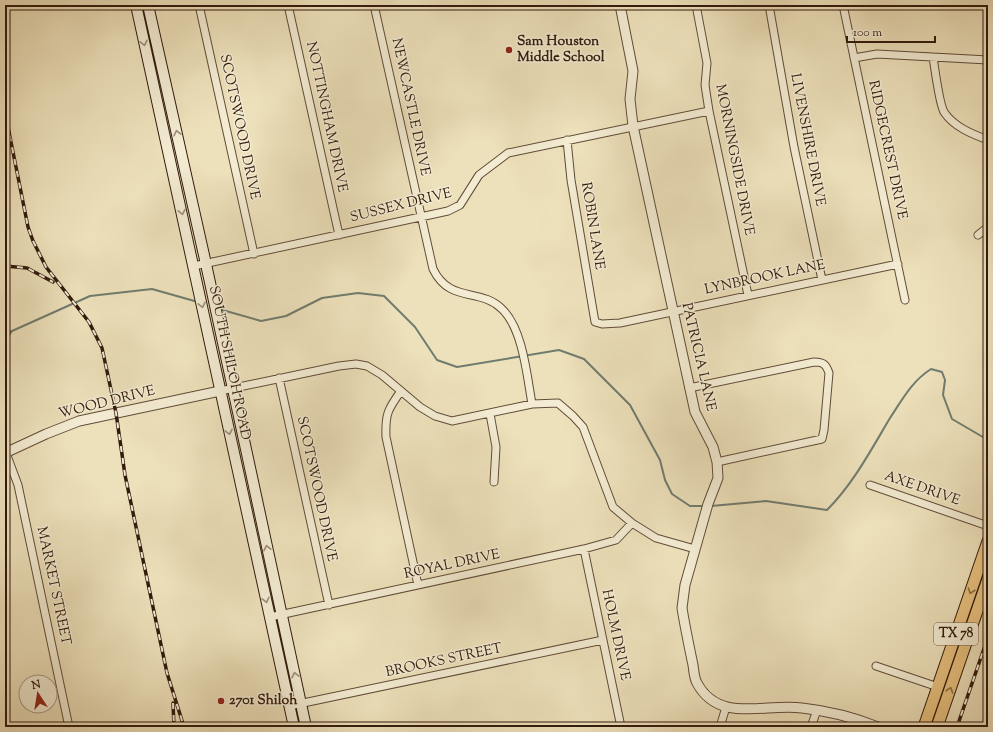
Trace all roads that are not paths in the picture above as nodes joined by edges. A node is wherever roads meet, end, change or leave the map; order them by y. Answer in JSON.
{"nodes":[{"id":1,"x":136,"y":5,"type":"edge"},
{"id":2,"x":148,"y":5,"type":"edge"},
{"id":3,"x":199,"y":5,"type":"edge"},
{"id":4,"x":288,"y":5,"type":"edge"},
{"id":5,"x":374,"y":5,"type":"edge"},
{"id":6,"x":620,"y":5,"type":"edge"},
{"id":7,"x":696,"y":5,"type":"edge"},
{"id":8,"x":769,"y":5,"type":"edge"},
{"id":9,"x":843,"y":5,"type":"edge"},
{"id":10,"x":933,"y":57,"type":"junction"},
{"id":11,"x":854,"y":58,"type":"junction"},
{"id":12,"x":988,"y":60,"type":"edge"},
{"id":13,"x":709,"y":111,"type":"junction"},
{"id":14,"x":633,"y":126,"type":"junction"},
{"id":15,"x":567,"y":140,"type":"junction"},
{"id":16,"x":988,"y":140,"type":"edge"},
{"id":17,"x":420,"y":217,"type":"junction"},
{"id":18,"x":988,"y":227,"type":"edge"},
{"id":19,"x":339,"y":235,"type":"junction"},
{"id":20,"x":978,"y":235,"type":"dead end"},
{"id":21,"x":254,"y":254,"type":"junction"},
{"id":22,"x":206,"y":264,"type":"junction"},
{"id":23,"x":898,"y":264,"type":"junction"},
{"id":24,"x":194,"y":266,"type":"junction"},
{"id":25,"x":822,"y":280,"type":"junction"},
{"id":26,"x":748,"y":295,"type":"junction"},
{"id":27,"x":906,"y":300,"type":"dead end"},
{"id":28,"x":673,"y":311,"type":"junction"},
{"id":29,"x":593,"y":317,"type":"joint"},
{"id":30,"x":279,"y":378,"type":"junction"},
{"id":31,"x":233,"y":388,"type":"junction"},
{"id":32,"x":689,"y":388,"type":"junction"},
{"id":33,"x":220,"y":391,"type":"junction"},
{"id":34,"x":401,"y":391,"type":"junction"},
{"id":35,"x":532,"y":404,"type":"junction"},
{"id":36,"x":490,"y":414,"type":"junction"},
{"id":37,"x":5,"y":453,"type":"edge"},
{"id":38,"x":717,"y":462,"type":"junction"},
{"id":39,"x":494,"y":482,"type":"dead end"},
{"id":40,"x":870,"y":485,"type":"dead end"},
{"id":41,"x":632,"y":523,"type":"junction"},
{"id":42,"x":988,"y":526,"type":"edge"},
{"id":43,"x":988,"y":542,"type":"edge"},
{"id":44,"x":584,"y":549,"type":"junction"},
{"id":45,"x":696,"y":549,"type":"junction"},
{"id":46,"x":988,"y":580,"type":"edge"},
{"id":47,"x":418,"y":585,"type":"junction"},
{"id":48,"x":329,"y":605,"type":"junction"},
{"id":49,"x":282,"y":614,"type":"junction"},
{"id":50,"x":270,"y":617,"type":"junction"},
{"id":51,"x":603,"y":640,"type":"junction"},
{"id":52,"x":876,"y":666,"type":"dead end"},
{"id":53,"x":938,"y":687,"type":"junction"},
{"id":54,"x":301,"y":703,"type":"junction"},
{"id":55,"x":289,"y":706,"type":"junction"},
{"id":56,"x":726,"y":707,"type":"junction"},
{"id":57,"x":817,"y":710,"type":"junction"},
{"id":58,"x":69,"y":727,"type":"edge"},
{"id":59,"x":294,"y":727,"type":"edge"},
{"id":60,"x":306,"y":727,"type":"edge"},
{"id":61,"x":620,"y":727,"type":"edge"},
{"id":62,"x":720,"y":727,"type":"edge"},
{"id":63,"x":811,"y":727,"type":"edge"},
{"id":64,"x":878,"y":727,"type":"edge"},
{"id":65,"x":924,"y":727,"type":"edge"},
{"id":66,"x":937,"y":727,"type":"edge"}],
"edges":[{"from":1,"to":24,"type":"main road","name":"SOUTH SHILOH ROAD","one_way":true},
{"from":22,"to":2,"type":"main road","name":"SOUTH SHILOH ROAD","one_way":true},
{"from":3,"to":21,"type":"street","name":"SCOTSWOOD DRIVE"},
{"from":4,"to":19,"type":"street","name":"NOTTINGHAM DRIVE"},
{"from":5,"to":17,"type":"street","name":"NEWCASTLE DRIVE"},
{"from":6,"to":14,"type":"street","name":"PATRICIA LANE"},
{"from":7,"to":13,"type":"street","name":"MORNINGSIDE DRIVE"},
{"from":8,"to":25,"type":"street","name":"LIVENSHIRE DRIVE"},
{"from":9,"to":11,"type":"street","name":"RIDGECREST DRIVE"},
{"from":10,"to":11,"type":"street"},
{"from":10,"to":12,"type":"street"},
{"from":10,"to":16,"type":"street"},
{"from":11,"to":23,"type":"street","name":"RIDGECREST DRIVE"},
{"from":13,"to":14,"type":"street","name":"SUSSEX DRIVE"},
{"from":13,"to":26,"type":"street","name":"MORNINGSIDE DRIVE"},
{"from":14,"to":15,"type":"street","name":"SUSSEX DRIVE"},
{"from":14,"to":28,"type":"street","name":"PATRICIA LANE"},
{"from":15,"to":17,"type":"street","name":"SUSSEX DRIVE"},
{"from":15,"to":29,"type":"street","name":"ROBIN LANE"},
{"from":17,"to":19,"type":"street","name":"SUSSEX DRIVE"},
{"from":17,"to":35,"type":"street","name":"NEWCASTLE DRIVE"},
{"from":18,"to":20,"type":"street"},
{"from":19,"to":21,"type":"street","name":"SUSSEX DRIVE"},
{"from":21,"to":22,"type":"street","name":"SUSSEX DRIVE"},
{"from":22,"to":24,"type":"street","name":"SUSSEX DRIVE"},
{"from":22,"to":31,"type":"main road","name":"SOUTH SHILOH ROAD"},
{"from":23,"to":25,"type":"street","name":"LYNBROOK LANE"},
{"from":23,"to":27,"type":"street","name":"RIDGECREST DRIVE"},
{"from":24,"to":33,"type":"main road","name":"SOUTH SHILOH ROAD","one_way":true},
{"from":25,"to":26,"type":"street","name":"LYNBROOK LANE"},
{"from":26,"to":28,"type":"street","name":"LYNBROOK LANE"},
{"from":28,"to":29,"type":"street","name":"LYNBROOK LANE"},
{"from":28,"to":32,"type":"street","name":"PATRICIA LANE"},
{"from":30,"to":31,"type":"street"},
{"from":30,"to":34,"type":"street"},
{"from":30,"to":48,"type":"street","name":"SCOTSWOOD DRIVE"},
{"from":31,"to":33,"type":"street"},
{"from":49,"to":31,"type":"main road","name":"SOUTH SHILOH ROAD","one_way":true},
{"from":32,"to":38,"type":"street","name":"PATRICIA LANE"},
{"from":32,"to":38,"type":"street"},
{"from":33,"to":37,"type":"street","name":"WOOD DRIVE"},
{"from":33,"to":50,"type":"main road","name":"SOUTH SHILOH ROAD","one_way":true},
{"from":34,"to":36,"type":"street"},
{"from":34,"to":47,"type":"street"},
{"from":35,"to":36,"type":"street"},
{"from":35,"to":41,"type":"street"},
{"from":36,"to":39,"type":"street"},
{"from":37,"to":58,"type":"street","name":"MARKET STREET"},
{"from":38,"to":45,"type":"street","name":"PATRICIA LANE"},
{"from":40,"to":42,"type":"street","name":"AXE DRIVE"},
{"from":41,"to":44,"type":"street","name":"ROYAL DRIVE"},
{"from":41,"to":45,"type":"street"},
{"from":43,"to":53,"type":"main road","number":"TX 78","one_way":true},
{"from":44,"to":47,"type":"street","name":"ROYAL DRIVE"},
{"from":44,"to":51,"type":"street","name":"HOLM DRIVE"},
{"from":45,"to":56,"type":"street","name":"PATRICIA LANE"},
{"from":66,"to":46,"type":"main road","number":"TX 78","one_way":true},
{"from":47,"to":48,"type":"street","name":"ROYAL DRIVE"},
{"from":48,"to":49,"type":"street","name":"ROYAL DRIVE"},
{"from":49,"to":50,"type":"street","name":"ROYAL DRIVE"},
{"from":54,"to":49,"type":"main road","name":"SOUTH SHILOH ROAD","one_way":true},
{"from":50,"to":55,"type":"main road","name":"SOUTH SHILOH ROAD"},
{"from":51,"to":54,"type":"street","name":"BROOKS STREET"},
{"from":51,"to":61,"type":"street","name":"HOLM DRIVE"},
{"from":52,"to":53,"type":"street"},
{"from":53,"to":65,"type":"main road","number":"TX 78"},
{"from":54,"to":55,"type":"street","name":"BROOKS STREET"},
{"from":54,"to":60,"type":"main road","name":"SOUTH SHILOH ROAD"},
{"from":55,"to":59,"type":"main road","name":"SOUTH SHILOH ROAD"},
{"from":56,"to":57,"type":"street","name":"PATRICIA LANE"},
{"from":56,"to":62,"type":"street"},
{"from":57,"to":63,"type":"street"},
{"from":57,"to":64,"type":"street","name":"PATRICIA LANE"}]}
